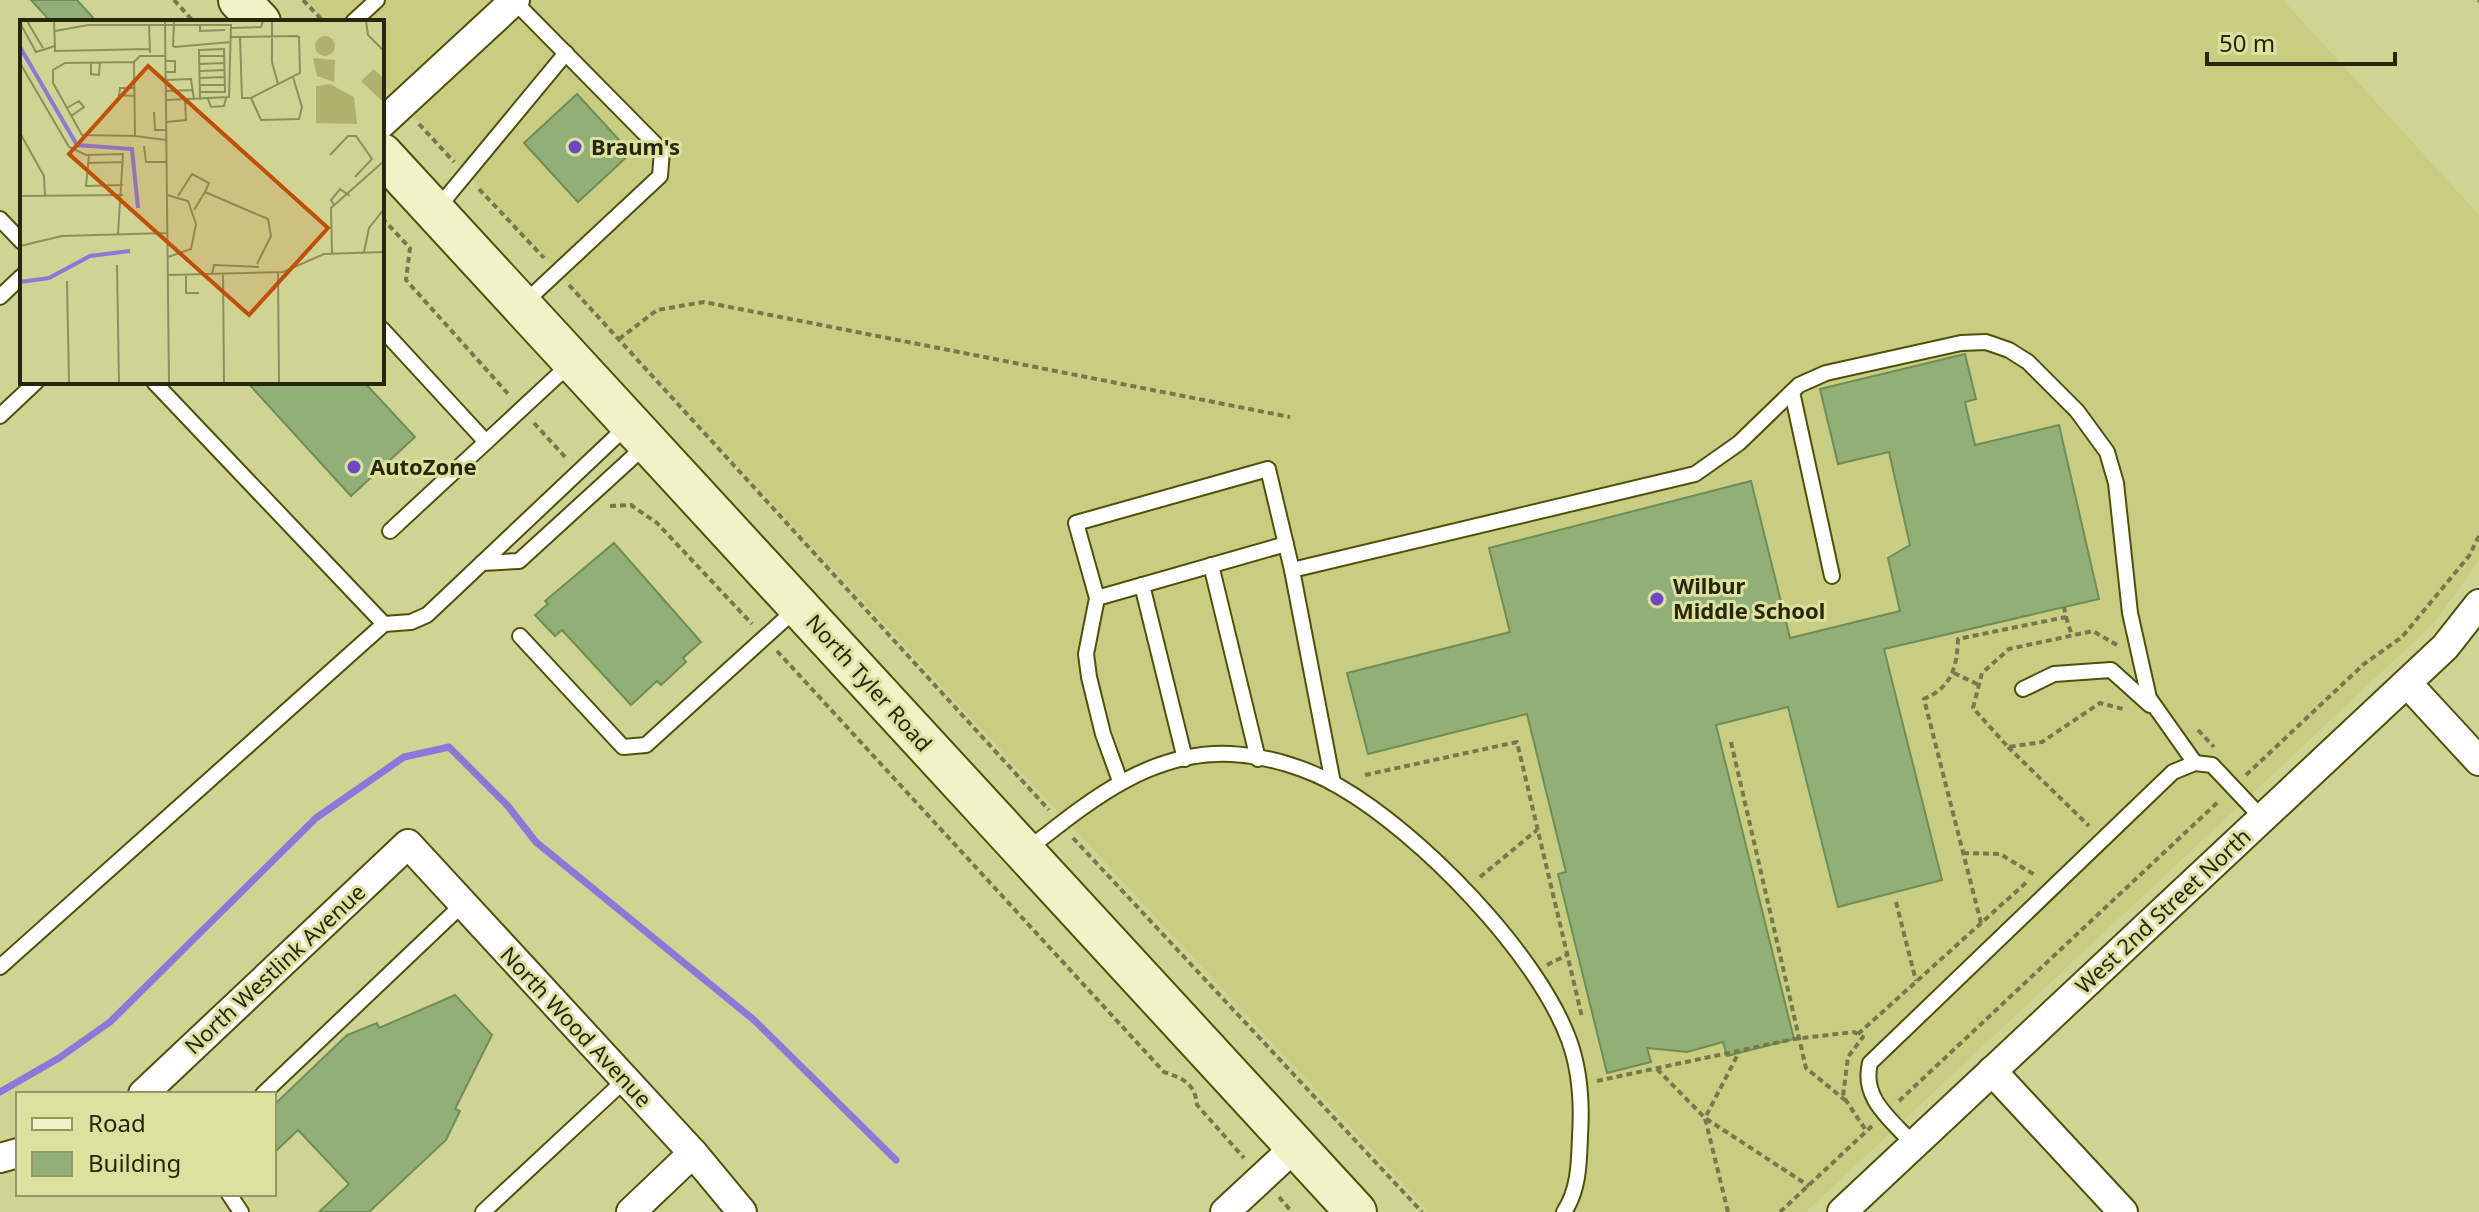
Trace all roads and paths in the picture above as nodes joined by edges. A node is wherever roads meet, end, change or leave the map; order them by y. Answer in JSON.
{"nodes":[{"id":1,"x":174,"y":0,"type":"edge"},
{"id":2,"x":239,"y":0,"type":"edge"},
{"id":3,"x":303,"y":0,"type":"edge"},
{"id":4,"x":377,"y":0,"type":"edge"},
{"id":5,"x":514,"y":0,"type":"edge"},
{"id":6,"x":192,"y":20,"type":"edge"},
{"id":7,"x":258,"y":20,"type":"edge"},
{"id":8,"x":322,"y":20,"type":"edge"},
{"id":9,"x":355,"y":20,"type":"edge"},
{"id":10,"x":566,"y":53,"type":"junction"},
{"id":11,"x":392,"y":114,"type":"edge"},
{"id":12,"x":384,"y":156,"type":"edge"},
{"id":13,"x":465,"y":174,"type":"junction"},
{"id":14,"x":435,"y":211,"type":"junction"},
{"id":15,"x":0,"y":219,"type":"edge"},
{"id":16,"x":384,"y":220,"type":"edge"},
{"id":17,"x":20,"y":240,"type":"edge"},
{"id":18,"x":557,"y":272,"type":"junction"},
{"id":19,"x":20,"y":278,"type":"edge"},
{"id":20,"x":0,"y":297,"type":"edge"},
{"id":21,"x":522,"y":305,"type":"junction"},
{"id":22,"x":384,"y":331,"type":"edge"},
{"id":23,"x":619,"y":339,"type":"junction"},
{"id":24,"x":574,"y":361,"type":"junction"},
{"id":25,"x":34,"y":384,"type":"edge"},
{"id":26,"x":156,"y":384,"type":"edge"},
{"id":27,"x":1792,"y":392,"type":"junction"},
{"id":28,"x":522,"y":409,"type":"junction"},
{"id":29,"x":0,"y":416,"type":"edge"},
{"id":30,"x":1290,"y":417,"type":"dead end"},
{"id":31,"x":640,"y":432,"type":"junction"},
{"id":32,"x":486,"y":442,"type":"junction"},
{"id":33,"x":578,"y":471,"type":"junction"},
{"id":34,"x":596,"y":491,"type":"junction"},
{"id":35,"x":390,"y":531,"type":"dead end"},
{"id":36,"x":2479,"y":536,"type":"edge"},
{"id":37,"x":1286,"y":544,"type":"junction"},
{"id":38,"x":482,"y":563,"type":"junction"},
{"id":39,"x":1211,"y":565,"type":"junction"},
{"id":40,"x":1292,"y":570,"type":"junction"},
{"id":41,"x":1832,"y":576,"type":"dead end"},
{"id":42,"x":1142,"y":585,"type":"junction"},
{"id":43,"x":1097,"y":598,"type":"junction"},
{"id":44,"x":2479,"y":604,"type":"edge"},
{"id":45,"x":799,"y":606,"type":"junction"},
{"id":46,"x":2064,"y":607,"type":"dead end"},
{"id":47,"x":2066,"y":617,"type":"junction"},
{"id":48,"x":384,"y":624,"type":"junction"},
{"id":49,"x":520,"y":636,"type":"dead end"},
{"id":50,"x":2072,"y":636,"type":"junction"},
{"id":51,"x":765,"y":638,"type":"junction"},
{"id":52,"x":2141,"y":669,"type":"junction"},
{"id":53,"x":1954,"y":673,"type":"junction"},
{"id":54,"x":2407,"y":683,"type":"junction"},
{"id":55,"x":1979,"y":685,"type":"junction"},
{"id":56,"x":2023,"y":689,"type":"dead end"},
{"id":57,"x":2156,"y":710,"type":"junction"},
{"id":58,"x":2135,"y":715,"type":"dead end"},
{"id":59,"x":2192,"y":724,"type":"dead end"},
{"id":60,"x":1731,"y":742,"type":"dead end"},
{"id":61,"x":2008,"y":747,"type":"junction"},
{"id":62,"x":1185,"y":759,"type":"junction"},
{"id":63,"x":1258,"y":759,"type":"junction"},
{"id":64,"x":2479,"y":761,"type":"edge"},
{"id":65,"x":2195,"y":763,"type":"junction"},
{"id":66,"x":1365,"y":775,"type":"dead end"},
{"id":67,"x":1120,"y":781,"type":"junction"},
{"id":68,"x":2239,"y":782,"type":"junction"},
{"id":69,"x":1333,"y":783,"type":"junction"},
{"id":70,"x":2099,"y":816,"type":"dead end"},
{"id":71,"x":2262,"y":818,"type":"junction"},
{"id":72,"x":1061,"y":824,"type":"junction"},
{"id":73,"x":2089,"y":826,"type":"junction"},
{"id":74,"x":1537,"y":830,"type":"junction"},
{"id":75,"x":2078,"y":836,"type":"dead end"},
{"id":76,"x":408,"y":844,"type":"joint"},
{"id":77,"x":1025,"y":852,"type":"junction"},
{"id":78,"x":1963,"y":853,"type":"junction"},
{"id":79,"x":2045,"y":865,"type":"dead end"},
{"id":80,"x":2035,"y":875,"type":"junction"},
{"id":81,"x":1479,"y":879,"type":"dead end"},
{"id":82,"x":1896,"y":902,"type":"dead end"},
{"id":83,"x":463,"y":904,"type":"junction"},
{"id":84,"x":1981,"y":923,"type":"junction"},
{"id":85,"x":1567,"y":955,"type":"junction"},
{"id":86,"x":0,"y":967,"type":"edge"},
{"id":87,"x":1541,"y":968,"type":"dead end"},
{"id":88,"x":1917,"y":982,"type":"junction"},
{"id":89,"x":1584,"y":1026,"type":"dead end"},
{"id":90,"x":1858,"y":1034,"type":"junction"},
{"id":91,"x":1799,"y":1039,"type":"junction"},
{"id":92,"x":1738,"y":1054,"type":"junction"},
{"id":93,"x":1594,"y":1068,"type":"dead end"},
{"id":94,"x":1657,"y":1069,"type":"junction"},
{"id":95,"x":1992,"y":1071,"type":"junction"},
{"id":96,"x":625,"y":1080,"type":"junction"},
{"id":97,"x":153,"y":1090,"type":"edge"},
{"id":98,"x":265,"y":1092,"type":"edge"},
{"id":99,"x":1845,"y":1100,"type":"junction"},
{"id":100,"x":1886,"y":1114,"type":"junction"},
{"id":101,"x":1705,"y":1118,"type":"junction"},
{"id":102,"x":1867,"y":1132,"type":"junction"},
{"id":103,"x":1914,"y":1145,"type":"junction"},
{"id":104,"x":1295,"y":1147,"type":"junction"},
{"id":105,"x":693,"y":1153,"type":"junction"},
{"id":106,"x":1262,"y":1178,"type":"junction"},
{"id":107,"x":1809,"y":1186,"type":"junction"},
{"id":108,"x":483,"y":1212,"type":"edge"},
{"id":109,"x":631,"y":1212,"type":"edge"},
{"id":110,"x":742,"y":1212,"type":"edge"},
{"id":111,"x":1225,"y":1212,"type":"edge"},
{"id":112,"x":1292,"y":1212,"type":"edge"},
{"id":113,"x":1356,"y":1212,"type":"edge"},
{"id":114,"x":1422,"y":1212,"type":"edge"},
{"id":115,"x":1564,"y":1212,"type":"edge"},
{"id":116,"x":1728,"y":1212,"type":"edge"},
{"id":117,"x":1780,"y":1212,"type":"edge"},
{"id":118,"x":1842,"y":1212,"type":"edge"},
{"id":119,"x":2123,"y":1212,"type":"edge"}],
"edges":[{"from":1,"to":6,"type":"path"},
{"from":2,"to":7,"type":"main road"},
{"from":3,"to":8,"type":"path"},
{"from":4,"to":9,"type":"lane"},
{"from":5,"to":10,"type":"lane"},
{"from":5,"to":11,"type":"street"},
{"from":10,"to":13,"type":"lane"},
{"from":10,"to":18,"type":"lane"},
{"from":11,"to":13,"type":"path"},
{"from":12,"to":14,"type":"main road","name":"North Tyler Road"},
{"from":13,"to":14,"type":"lane"},
{"from":13,"to":18,"type":"path"},
{"from":14,"to":21,"type":"main road","name":"North Tyler Road"},
{"from":15,"to":17,"type":"lane"},
{"from":16,"to":28,"type":"path"},
{"from":18,"to":21,"type":"lane"},
{"from":18,"to":23,"type":"path"},
{"from":19,"to":20,"type":"lane"},
{"from":21,"to":24,"type":"main road","name":"North Tyler Road"},
{"from":22,"to":32,"type":"lane"},
{"from":23,"to":30,"type":"path"},
{"from":23,"to":72,"type":"path"},
{"from":24,"to":28,"type":"lane"},
{"from":24,"to":31,"type":"main road","name":"North Tyler Road"},
{"from":25,"to":29,"type":"lane"},
{"from":26,"to":48,"type":"lane"},
{"from":27,"to":40,"type":"lane"},
{"from":27,"to":41,"type":"lane"},
{"from":27,"to":52,"type":"lane"},
{"from":28,"to":32,"type":"lane"},
{"from":28,"to":33,"type":"path"},
{"from":31,"to":33,"type":"lane"},
{"from":31,"to":34,"type":"lane"},
{"from":31,"to":45,"type":"main road","name":"North Tyler Road"},
{"from":32,"to":35,"type":"lane"},
{"from":33,"to":38,"type":"lane"},
{"from":34,"to":38,"type":"lane"},
{"from":34,"to":51,"type":"path"},
{"from":36,"to":68,"type":"path"},
{"from":37,"to":39,"type":"lane"},
{"from":37,"to":40,"type":"lane"},
{"from":37,"to":43,"type":"lane"},
{"from":38,"to":48,"type":"lane"},
{"from":39,"to":42,"type":"lane"},
{"from":39,"to":63,"type":"lane"},
{"from":40,"to":69,"type":"lane"},
{"from":42,"to":43,"type":"lane"},
{"from":42,"to":62,"type":"lane"},
{"from":43,"to":67,"type":"lane"},
{"from":44,"to":54,"type":"street","name":"West 2nd Street North"},
{"from":45,"to":51,"type":"lane"},
{"from":45,"to":77,"type":"main road","name":"North Tyler Road"},
{"from":46,"to":47,"type":"path"},
{"from":47,"to":50,"type":"path"},
{"from":47,"to":53,"type":"path"},
{"from":48,"to":86,"type":"lane"},
{"from":49,"to":51,"type":"lane"},
{"from":50,"to":52,"type":"path"},
{"from":50,"to":55,"type":"path"},
{"from":51,"to":106,"type":"path"},
{"from":52,"to":57,"type":"lane"},
{"from":53,"to":55,"type":"path"},
{"from":53,"to":78,"type":"path"},
{"from":54,"to":64,"type":"street"},
{"from":54,"to":71,"type":"street","name":"West 2nd Street North"},
{"from":55,"to":61,"type":"path"},
{"from":56,"to":57,"type":"lane"},
{"from":57,"to":65,"type":"lane"},
{"from":58,"to":61,"type":"path"},
{"from":59,"to":68,"type":"path"},
{"from":60,"to":91,"type":"path"},
{"from":61,"to":73,"type":"path"},
{"from":62,"to":63,"type":"lane"},
{"from":62,"to":67,"type":"lane"},
{"from":63,"to":69,"type":"lane"},
{"from":65,"to":68,"type":"lane"},
{"from":65,"to":100,"type":"lane"},
{"from":66,"to":74,"type":"path"},
{"from":67,"to":72,"type":"lane"},
{"from":68,"to":71,"type":"lane"},
{"from":68,"to":100,"type":"path"},
{"from":69,"to":115,"type":"lane"},
{"from":70,"to":73,"type":"path"},
{"from":71,"to":95,"type":"street","name":"West 2nd Street North"},
{"from":72,"to":77,"type":"lane"},
{"from":72,"to":114,"type":"path"},
{"from":73,"to":75,"type":"path"},
{"from":74,"to":81,"type":"path"},
{"from":74,"to":85,"type":"path"},
{"from":76,"to":83,"type":"street","name":"North Wood Avenue"},
{"from":76,"to":97,"type":"street","name":"North Westlink Avenue"},
{"from":77,"to":104,"type":"main road","name":"North Tyler Road"},
{"from":78,"to":80,"type":"path"},
{"from":78,"to":84,"type":"path"},
{"from":79,"to":80,"type":"path"},
{"from":80,"to":84,"type":"path"},
{"from":82,"to":88,"type":"path"},
{"from":83,"to":96,"type":"street","name":"North Wood Avenue"},
{"from":83,"to":98,"type":"lane"},
{"from":84,"to":88,"type":"path"},
{"from":85,"to":87,"type":"path"},
{"from":85,"to":89,"type":"path"},
{"from":88,"to":90,"type":"path"},
{"from":90,"to":91,"type":"path"},
{"from":90,"to":99,"type":"path"},
{"from":91,"to":92,"type":"path"},
{"from":91,"to":99,"type":"path"},
{"from":92,"to":94,"type":"path"},
{"from":92,"to":101,"type":"path"},
{"from":93,"to":94,"type":"path"},
{"from":94,"to":101,"type":"path"},
{"from":95,"to":103,"type":"street","name":"West 2nd Street North"},
{"from":95,"to":119,"type":"street"},
{"from":96,"to":105,"type":"street","name":"North Wood Avenue"},
{"from":96,"to":108,"type":"lane"},
{"from":99,"to":102,"type":"path"},
{"from":100,"to":102,"type":"path"},
{"from":100,"to":103,"type":"lane"},
{"from":101,"to":107,"type":"path"},
{"from":101,"to":116,"type":"path"},
{"from":102,"to":107,"type":"path"},
{"from":103,"to":118,"type":"street","name":"West 2nd Street North"},
{"from":104,"to":106,"type":"street"},
{"from":104,"to":113,"type":"main road","name":"North Tyler Road"},
{"from":105,"to":109,"type":"street"},
{"from":105,"to":110,"type":"street","name":"North Wood Avenue"},
{"from":106,"to":111,"type":"street"},
{"from":106,"to":112,"type":"path"},
{"from":107,"to":117,"type":"path"}]}
